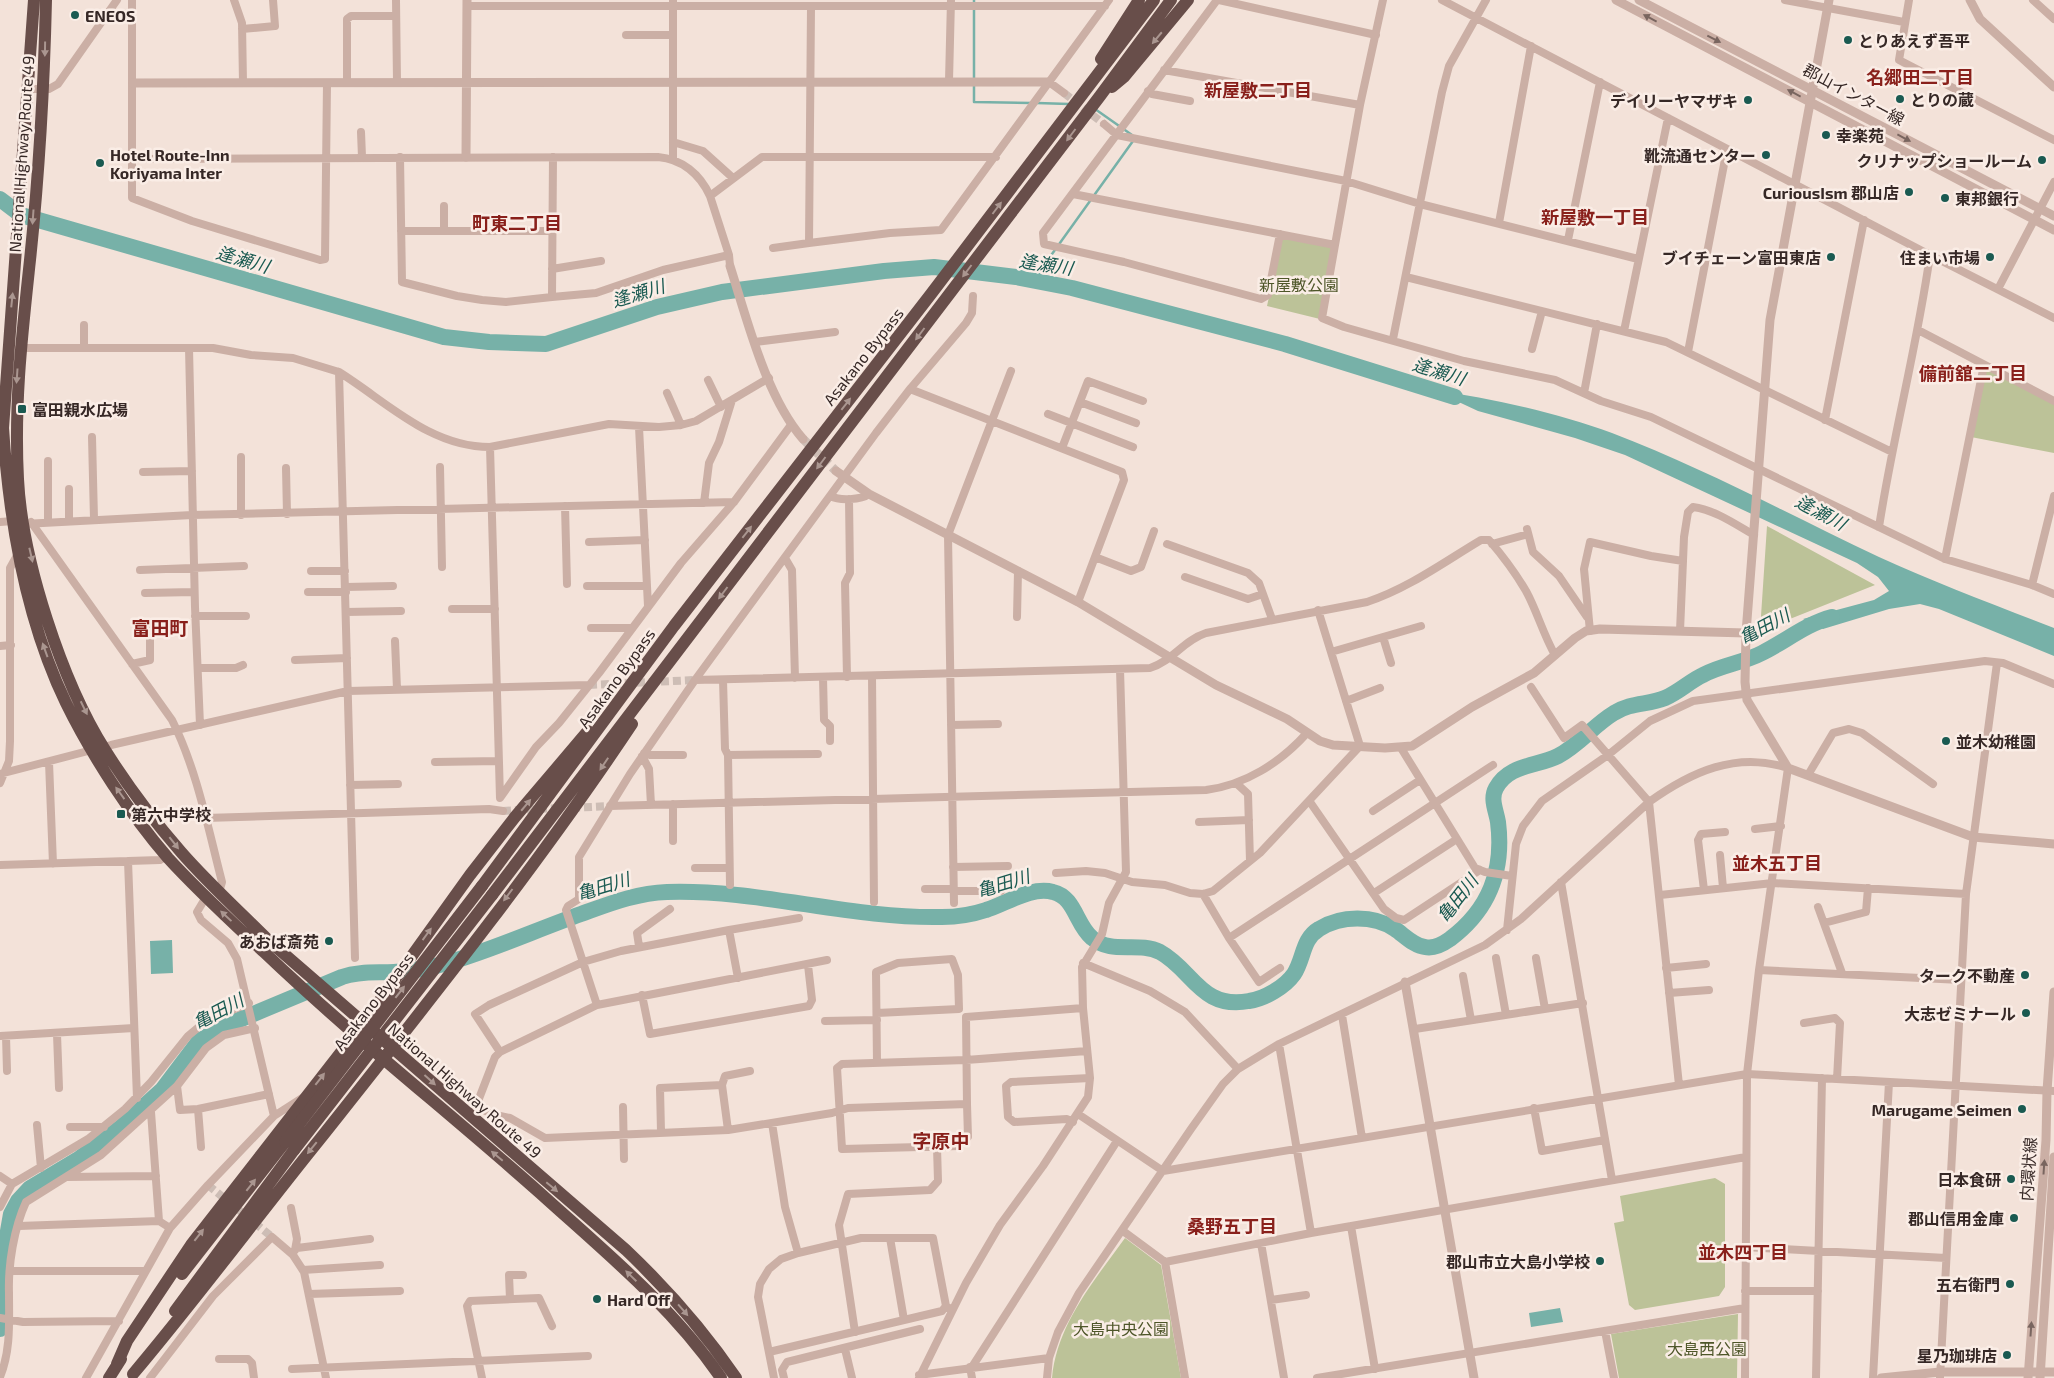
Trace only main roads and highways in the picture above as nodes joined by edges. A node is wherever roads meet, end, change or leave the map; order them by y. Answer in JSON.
{"nodes":[{"id":1,"x":34,"y":0,"type":"edge"},
{"id":2,"x":46,"y":0,"type":"edge"},
{"id":3,"x":1139,"y":0,"type":"edge"},
{"id":4,"x":1154,"y":0,"type":"edge"},
{"id":5,"x":1171,"y":0,"type":"edge"},
{"id":6,"x":1188,"y":0,"type":"edge"},
{"id":7,"x":1082,"y":96,"type":"junction"},
{"id":8,"x":1100,"y":96,"type":"junction"},
{"id":9,"x":5,"y":328,"type":"edge"},
{"id":10,"x":17,"y":522,"type":"edge"},
{"id":11,"x":674,"y":626,"type":"junction"},
{"id":12,"x":648,"y":693,"type":"junction"},
{"id":13,"x":97,"y":749,"type":"junction"},
{"id":14,"x":487,"y":891,"type":"junction"},
{"id":15,"x":363,"y":1024,"type":"junction"},
{"id":16,"x":354,"y":1034,"type":"junction"},
{"id":17,"x":394,"y":1047,"type":"junction"},
{"id":18,"x":384,"y":1059,"type":"junction"},
{"id":19,"x":290,"y":1146,"type":"junction"},
{"id":20,"x":117,"y":1364,"type":"junction"},
{"id":21,"x":131,"y":1376,"type":"edge"},
{"id":22,"x":109,"y":1378,"type":"edge"},
{"id":23,"x":721,"y":1378,"type":"edge"},
{"id":24,"x":736,"y":1378,"type":"edge"}],
"edges":[{"from":9,"to":1,"type":"highway","name":"National Highway Route 49","one_way":true},
{"from":2,"to":10,"type":"highway","name":"National Highway Route 49","one_way":true},
{"from":3,"to":7,"type":"highway"},
{"from":4,"to":7,"type":"highway","name":"Asakano Bypass"},
{"from":5,"to":8,"type":"highway","name":"Asakano Bypass"},
{"from":6,"to":8,"type":"highway","one_way":true},
{"from":11,"to":7,"type":"highway","name":"Asakano Bypass","one_way":true},
{"from":8,"to":12,"type":"highway","name":"Asakano Bypass","one_way":true},
{"from":9,"to":10,"type":"highway","name":"National Highway Route 49"},
{"from":10,"to":13,"type":"highway","name":"National Highway Route 49","one_way":true},
{"from":13,"to":10,"type":"highway","name":"National Highway Route 49","one_way":true},
{"from":11,"to":14,"type":"highway","name":"Asakano Bypass"},
{"from":15,"to":11,"type":"highway","one_way":true},
{"from":12,"to":14,"type":"highway","name":"Asakano Bypass"},
{"from":12,"to":17,"type":"highway","one_way":true},
{"from":13,"to":15,"type":"highway","name":"National Highway Route 49","one_way":true},
{"from":16,"to":13,"type":"highway","name":"National Highway Route 49","one_way":true},
{"from":14,"to":19,"type":"highway","name":"Asakano Bypass","bridge":true},
{"from":15,"to":16,"type":"highway"},
{"from":15,"to":17,"type":"highway","name":"National Highway Route 49"},
{"from":16,"to":18,"type":"highway","name":"National Highway Route 49"},
{"from":20,"to":16,"type":"highway","one_way":true},
{"from":17,"to":18,"type":"highway"},
{"from":17,"to":24,"type":"highway","name":"National Highway Route 49","one_way":true},
{"from":18,"to":21,"type":"highway","one_way":true},
{"from":23,"to":18,"type":"highway","name":"National Highway Route 49","one_way":true},
{"from":20,"to":19,"type":"highway","name":"Asakano Bypass","one_way":true},
{"from":19,"to":21,"type":"highway","name":"Asakano Bypass"},
{"from":20,"to":22,"type":"highway","name":"Asakano Bypass"}]}
